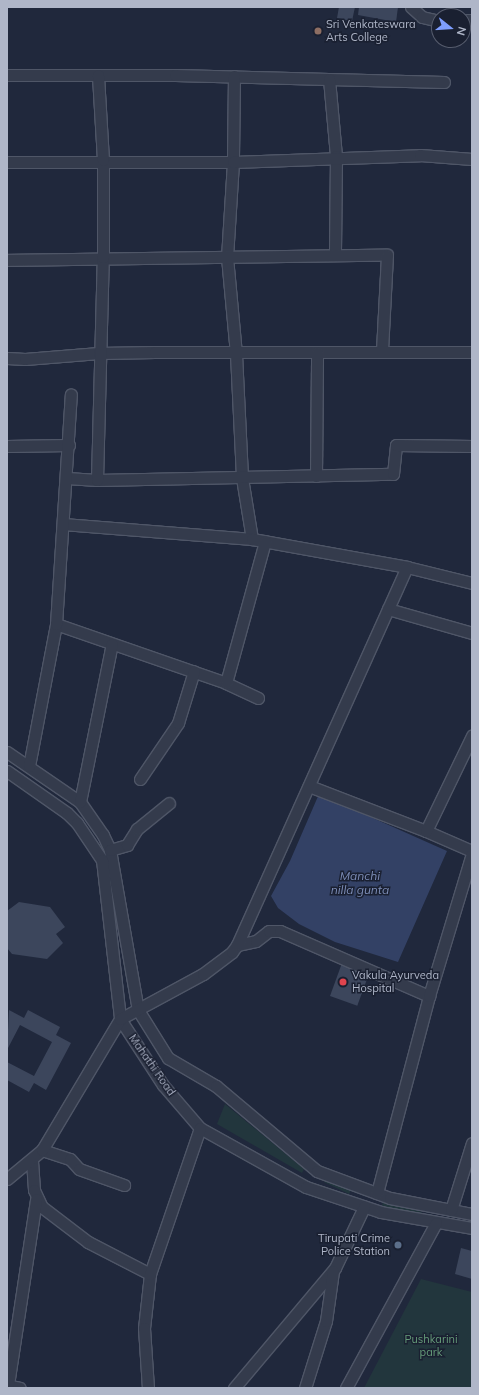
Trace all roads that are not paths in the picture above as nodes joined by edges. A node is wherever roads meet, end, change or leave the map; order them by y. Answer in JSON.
{"nodes":[{"id":1,"x":411,"y":7,"type":"edge"},
{"id":2,"x":431,"y":19,"type":"edge"},
{"id":3,"x":7,"y":75,"type":"edge"},
{"id":4,"x":98,"y":75,"type":"junction"},
{"id":5,"x":234,"y":76,"type":"junction"},
{"id":6,"x":329,"y":79,"type":"junction"},
{"id":7,"x":444,"y":82,"type":"dead end"},
{"id":8,"x":336,"y":156,"type":"junction"},
{"id":9,"x":472,"y":159,"type":"edge"},
{"id":10,"x":103,"y":160,"type":"junction"},
{"id":11,"x":7,"y":162,"type":"edge"},
{"id":12,"x":233,"y":162,"type":"junction"},
{"id":13,"x":335,"y":254,"type":"junction"},
{"id":14,"x":103,"y":257,"type":"junction"},
{"id":15,"x":227,"y":257,"type":"junction"},
{"id":16,"x":7,"y":260,"type":"edge"},
{"id":17,"x":382,"y":351,"type":"junction"},
{"id":18,"x":317,"y":352,"type":"junction"},
{"id":19,"x":472,"y":352,"type":"edge"},
{"id":20,"x":99,"y":353,"type":"junction"},
{"id":21,"x":236,"y":354,"type":"junction"},
{"id":22,"x":7,"y":358,"type":"edge"},
{"id":23,"x":71,"y":394,"type":"dead end"},
{"id":24,"x":68,"y":445,"type":"junction"},
{"id":25,"x":7,"y":446,"type":"edge"},
{"id":26,"x":472,"y":446,"type":"edge"},
{"id":27,"x":316,"y":476,"type":"junction"},
{"id":28,"x":67,"y":478,"type":"junction"},
{"id":29,"x":242,"y":478,"type":"junction"},
{"id":30,"x":97,"y":480,"type":"junction"},
{"id":31,"x":63,"y":524,"type":"junction"},
{"id":32,"x":252,"y":539,"type":"junction"},
{"id":33,"x":265,"y":541,"type":"junction"},
{"id":34,"x":407,"y":567,"type":"junction"},
{"id":35,"x":472,"y":583,"type":"edge"},
{"id":36,"x":388,"y":609,"type":"junction"},
{"id":37,"x":56,"y":624,"type":"junction"},
{"id":38,"x":472,"y":633,"type":"edge"},
{"id":39,"x":112,"y":644,"type":"junction"},
{"id":40,"x":194,"y":671,"type":"junction"},
{"id":41,"x":226,"y":683,"type":"junction"},
{"id":42,"x":258,"y":698,"type":"dead end"},
{"id":43,"x":472,"y":736,"type":"edge"},
{"id":44,"x":7,"y":752,"type":"edge"},
{"id":45,"x":29,"y":766,"type":"junction"},
{"id":46,"x":7,"y":771,"type":"edge"},
{"id":47,"x":140,"y":779,"type":"dead end"},
{"id":48,"x":309,"y":786,"type":"junction"},
{"id":49,"x":80,"y":802,"type":"junction"},
{"id":50,"x":170,"y":803,"type":"dead end"},
{"id":51,"x":426,"y":831,"type":"junction"},
{"id":52,"x":110,"y":850,"type":"junction"},
{"id":53,"x":471,"y":859,"type":"edge"},
{"id":54,"x":237,"y":945,"type":"junction"},
{"id":55,"x":429,"y":996,"type":"junction"},
{"id":56,"x":138,"y":1010,"type":"junction"},
{"id":57,"x":120,"y":1019,"type":"junction"},
{"id":58,"x":200,"y":1128,"type":"junction"},
{"id":59,"x":472,"y":1143,"type":"edge"},
{"id":60,"x":42,"y":1150,"type":"junction"},
{"id":61,"x":32,"y":1161,"type":"junction"},
{"id":62,"x":7,"y":1179,"type":"edge"},
{"id":63,"x":124,"y":1185,"type":"dead end"},
{"id":64,"x":377,"y":1193,"type":"junction"},
{"id":65,"x":36,"y":1199,"type":"junction"},
{"id":66,"x":364,"y":1207,"type":"junction"},
{"id":67,"x":451,"y":1210,"type":"junction"},
{"id":68,"x":472,"y":1214,"type":"edge"},
{"id":69,"x":436,"y":1223,"type":"junction"},
{"id":70,"x":472,"y":1228,"type":"edge"},
{"id":71,"x":333,"y":1271,"type":"junction"},
{"id":72,"x":150,"y":1274,"type":"junction"},
{"id":73,"x":8,"y":1385,"type":"edge"},
{"id":74,"x":20,"y":1388,"type":"edge"},
{"id":75,"x":148,"y":1388,"type":"edge"},
{"id":76,"x":234,"y":1388,"type":"edge"},
{"id":77,"x":305,"y":1388,"type":"edge"},
{"id":78,"x":346,"y":1388,"type":"edge"}],
"edges":[{"from":1,"to":2,"type":"street"},
{"from":3,"to":4,"type":"street"},
{"from":4,"to":5,"type":"street"},
{"from":4,"to":10,"type":"street"},
{"from":5,"to":6,"type":"street"},
{"from":5,"to":12,"type":"street"},
{"from":6,"to":7,"type":"street"},
{"from":6,"to":8,"type":"street"},
{"from":8,"to":9,"type":"street"},
{"from":8,"to":12,"type":"street"},
{"from":8,"to":13,"type":"street"},
{"from":10,"to":11,"type":"street"},
{"from":10,"to":12,"type":"street"},
{"from":10,"to":14,"type":"street"},
{"from":12,"to":15,"type":"street"},
{"from":13,"to":15,"type":"street"},
{"from":13,"to":17,"type":"street"},
{"from":14,"to":15,"type":"street"},
{"from":14,"to":16,"type":"street"},
{"from":14,"to":20,"type":"street"},
{"from":15,"to":21,"type":"street"},
{"from":17,"to":18,"type":"street"},
{"from":17,"to":19,"type":"street"},
{"from":18,"to":21,"type":"street"},
{"from":18,"to":27,"type":"street"},
{"from":20,"to":21,"type":"street"},
{"from":20,"to":22,"type":"street"},
{"from":20,"to":30,"type":"street"},
{"from":21,"to":29,"type":"street"},
{"from":23,"to":24,"type":"street"},
{"from":24,"to":25,"type":"street"},
{"from":24,"to":28,"type":"street"},
{"from":26,"to":27,"type":"street"},
{"from":27,"to":29,"type":"street"},
{"from":28,"to":30,"type":"street"},
{"from":28,"to":31,"type":"street"},
{"from":29,"to":30,"type":"street"},
{"from":29,"to":32,"type":"street"},
{"from":31,"to":32,"type":"street"},
{"from":31,"to":37,"type":"street"},
{"from":32,"to":33,"type":"street"},
{"from":33,"to":34,"type":"street"},
{"from":33,"to":41,"type":"street"},
{"from":34,"to":35,"type":"street"},
{"from":34,"to":36,"type":"street"},
{"from":36,"to":38,"type":"street"},
{"from":36,"to":48,"type":"street"},
{"from":37,"to":39,"type":"street"},
{"from":37,"to":45,"type":"street"},
{"from":39,"to":40,"type":"street"},
{"from":39,"to":49,"type":"street"},
{"from":40,"to":41,"type":"street"},
{"from":40,"to":47,"type":"street"},
{"from":41,"to":42,"type":"street"},
{"from":43,"to":51,"type":"street"},
{"from":44,"to":45,"type":"street","name":"Mahathi Road"},
{"from":45,"to":49,"type":"street","name":"Mahathi Road"},
{"from":46,"to":57,"type":"street","name":"Mahathi Road"},
{"from":48,"to":51,"type":"street"},
{"from":48,"to":54,"type":"street"},
{"from":49,"to":52,"type":"street","name":"Mahathi Road"},
{"from":50,"to":52,"type":"street"},
{"from":51,"to":53,"type":"street"},
{"from":52,"to":56,"type":"street","name":"Mahathi Road"},
{"from":53,"to":55,"type":"street"},
{"from":54,"to":55,"type":"street"},
{"from":54,"to":56,"type":"street"},
{"from":55,"to":64,"type":"street"},
{"from":56,"to":57,"type":"street"},
{"from":56,"to":64,"type":"street","name":"Mahathi Road"},
{"from":57,"to":58,"type":"street","name":"Mahathi Road"},
{"from":57,"to":60,"type":"street"},
{"from":58,"to":66,"type":"street","name":"Mahathi Road"},
{"from":58,"to":72,"type":"street"},
{"from":59,"to":67,"type":"street"},
{"from":60,"to":61,"type":"street"},
{"from":60,"to":63,"type":"street"},
{"from":61,"to":62,"type":"street"},
{"from":61,"to":65,"type":"street"},
{"from":64,"to":67,"type":"street","name":"Mahathi Road"},
{"from":65,"to":72,"type":"street"},
{"from":65,"to":73,"type":"street"},
{"from":66,"to":69,"type":"street","name":"Mahathi Road"},
{"from":66,"to":71,"type":"street"},
{"from":67,"to":68,"type":"street","name":"Mahathi Road"},
{"from":69,"to":70,"type":"street","name":"Mahathi Road"},
{"from":69,"to":78,"type":"street"},
{"from":71,"to":76,"type":"street"},
{"from":71,"to":77,"type":"street"},
{"from":72,"to":75,"type":"street"},
{"from":73,"to":74,"type":"street"}]}
